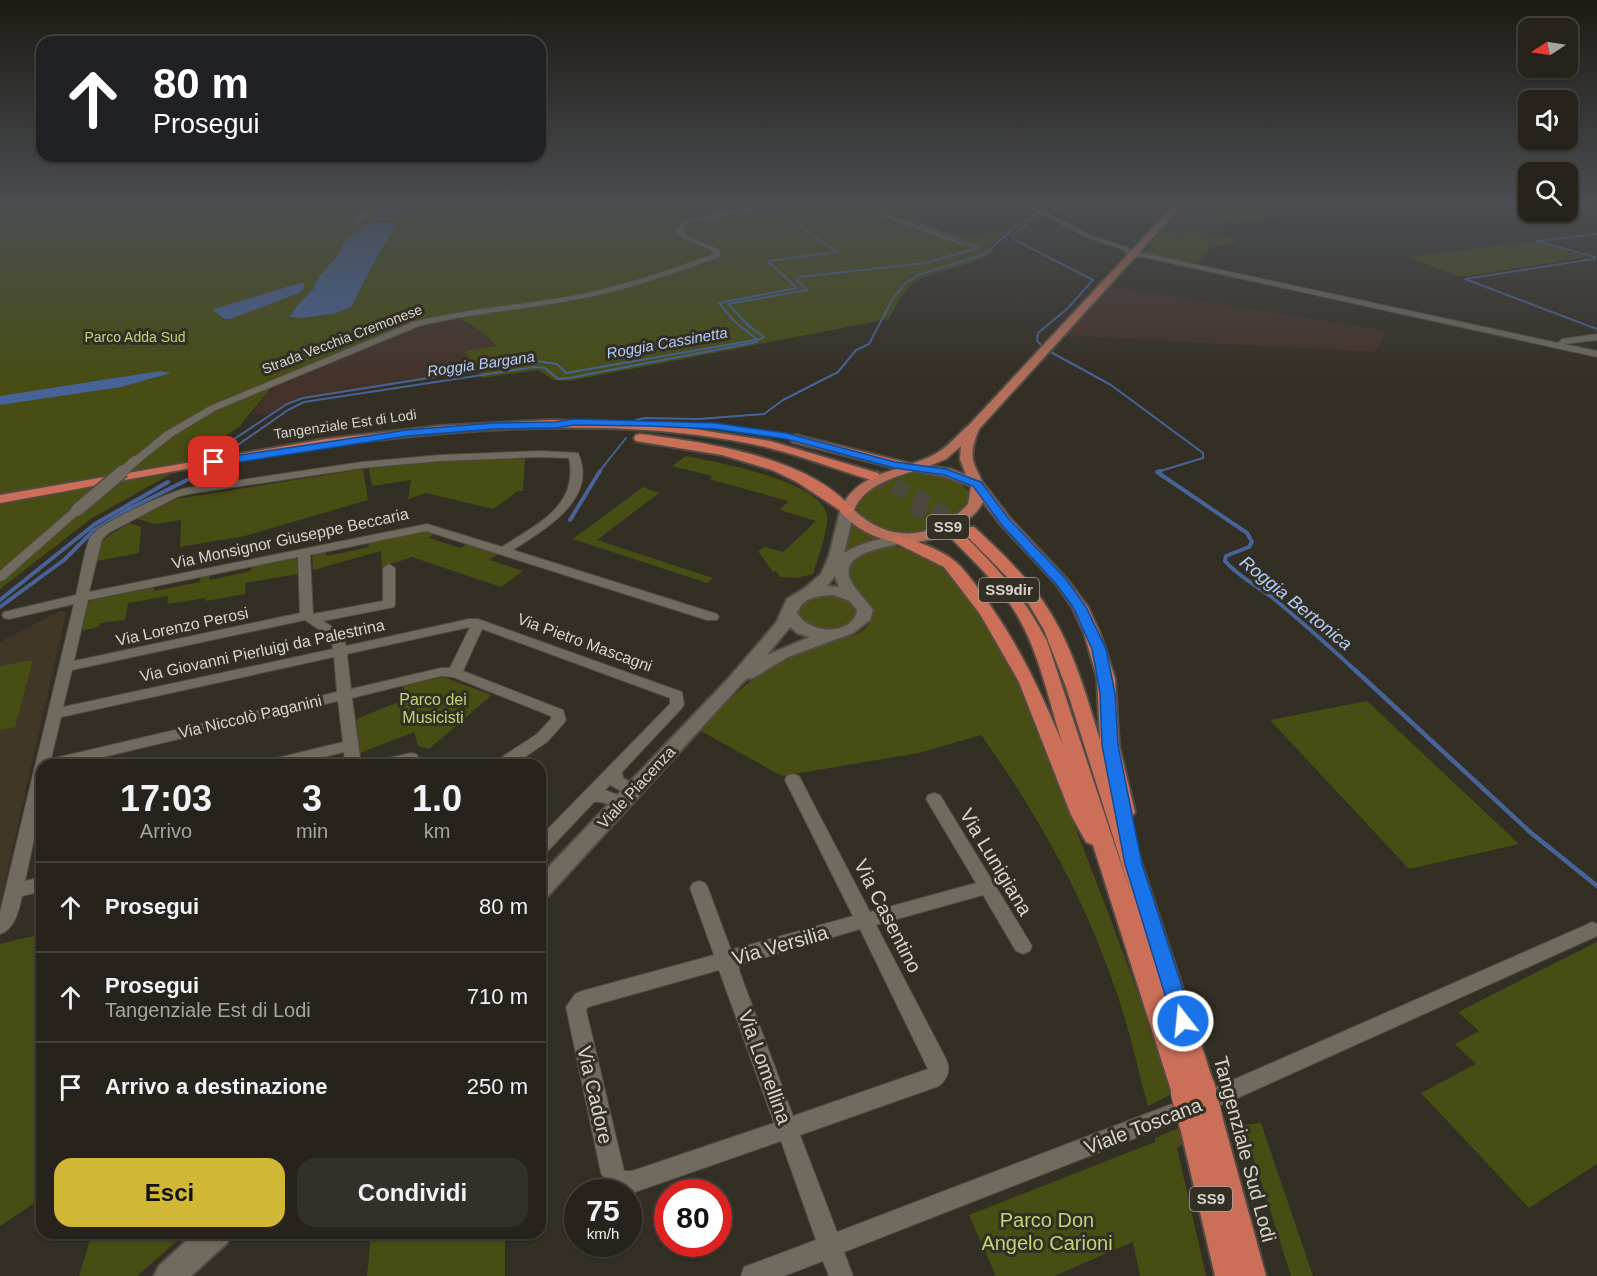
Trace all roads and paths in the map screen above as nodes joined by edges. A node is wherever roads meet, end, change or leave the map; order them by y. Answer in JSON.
{"nodes":[{"id":1,"x":693,"y":263,"type":"edge"},
{"id":2,"x":1125,"y":263,"type":"edge"},
{"id":3,"x":1191,"y":263,"type":"edge"},
{"id":4,"x":1597,"y":337,"type":"edge"},
{"id":5,"x":1556,"y":345,"type":"junction"},
{"id":6,"x":1597,"y":354,"type":"edge"},
{"id":7,"x":562,"y":428,"type":"junction"},
{"id":8,"x":973,"y":428,"type":"junction"},
{"id":9,"x":911,"y":468,"type":"junction"},
{"id":10,"x":867,"y":478,"type":"tunnel mouth"},
{"id":11,"x":978,"y":485,"type":"junction"},
{"id":12,"x":0,"y":499,"type":"edge"},
{"id":13,"x":0,"y":505,"type":"edge"},
{"id":14,"x":847,"y":512,"type":"junction"},
{"id":15,"x":963,"y":533,"type":"tunnel mouth"},
{"id":16,"x":897,"y":540,"type":"junction"},
{"id":17,"x":504,"y":551,"type":"junction"},
{"id":18,"x":304,"y":552,"type":"junction"},
{"id":19,"x":389,"y":568,"type":"dead end"},
{"id":20,"x":0,"y":577,"type":"edge"},
{"id":21,"x":809,"y":592,"type":"junction"},
{"id":22,"x":81,"y":598,"type":"junction"},
{"id":23,"x":856,"y":598,"type":"junction"},
{"id":24,"x":789,"y":613,"type":"junction"},
{"id":25,"x":9,"y":615,"type":"dead end"},
{"id":26,"x":712,"y":617,"type":"dead end"},
{"id":27,"x":310,"y":618,"type":"junction"},
{"id":28,"x":478,"y":623,"type":"junction"},
{"id":29,"x":843,"y":633,"type":"junction"},
{"id":30,"x":340,"y":650,"type":"junction"},
{"id":31,"x":64,"y":668,"type":"junction"},
{"id":32,"x":455,"y":673,"type":"junction"},
{"id":33,"x":733,"y":684,"type":"junction"},
{"id":34,"x":345,"y":694,"type":"junction"},
{"id":35,"x":54,"y":714,"type":"junction"},
{"id":36,"x":351,"y":745,"type":"junction"},
{"id":37,"x":44,"y":759,"type":"edge"},
{"id":38,"x":72,"y":759,"type":"edge"},
{"id":39,"x":294,"y":759,"type":"edge"},
{"id":40,"x":352,"y":759,"type":"edge"},
{"id":41,"x":511,"y":759,"type":"edge"},
{"id":42,"x":614,"y":771,"type":"junction"},
{"id":43,"x":793,"y":780,"type":"dead end"},
{"id":44,"x":589,"y":797,"type":"junction"},
{"id":45,"x":627,"y":797,"type":"junction"},
{"id":46,"x":934,"y":799,"type":"dead end"},
{"id":47,"x":35,"y":823,"type":"edge"},
{"id":48,"x":546,"y":842,"type":"edge"},
{"id":49,"x":1122,"y":865,"type":"junction"},
{"id":50,"x":546,"y":884,"type":"edge"},
{"id":51,"x":36,"y":886,"type":"edge"},
{"id":52,"x":987,"y":887,"type":"junction"},
{"id":53,"x":699,"y":888,"type":"dead end"},
{"id":54,"x":14,"y":891,"type":"junction"},
{"id":55,"x":865,"y":921,"type":"junction"},
{"id":56,"x":0,"y":927,"type":"edge"},
{"id":57,"x":1592,"y":930,"type":"dead end"},
{"id":58,"x":1023,"y":946,"type":"dead end"},
{"id":59,"x":730,"y":961,"type":"junction"},
{"id":60,"x":577,"y":1006,"type":"joint"},
{"id":61,"x":1201,"y":1119,"type":"junction"},
{"id":62,"x":788,"y":1128,"type":"junction"},
{"id":63,"x":210,"y":1239,"type":"edge"},
{"id":64,"x":832,"y":1247,"type":"junction"},
{"id":65,"x":169,"y":1276,"type":"edge"},
{"id":66,"x":753,"y":1276,"type":"edge"},
{"id":67,"x":841,"y":1276,"type":"edge"},
{"id":68,"x":1230,"y":1276,"type":"edge"},
{"id":69,"x":1251,"y":1276,"type":"edge"}],
"edges":[{"from":1,"to":20,"type":"street","name":"Strada Vecchia Cremonese","bridge":true},
{"from":2,"to":8,"type":"main road"},
{"from":3,"to":5,"type":"street"},
{"from":4,"to":5,"type":"street"},
{"from":5,"to":6,"type":"street"},
{"from":7,"to":9,"type":"highway"},
{"from":7,"to":10,"type":"highway","name":"Tangenziale Est di Lodi"},
{"from":7,"to":12,"type":"highway","name":"Tangenziale Est di Lodi"},
{"from":7,"to":13,"type":"highway","name":"Tangenziale Est di Lodi"},
{"from":7,"to":14,"type":"highway"},
{"from":8,"to":9,"type":"main road"},
{"from":8,"to":11,"type":"main road"},
{"from":9,"to":11,"type":"main road"},
{"from":9,"to":14,"type":"main road"},
{"from":11,"to":16,"type":"main road","number":"SS9"},
{"from":11,"to":49,"type":"highway"},
{"from":14,"to":16,"type":"main road"},
{"from":14,"to":21,"type":"street"},
{"from":15,"to":49,"type":"highway","number":"SS9dir"},
{"from":16,"to":23,"type":"street"},
{"from":16,"to":49,"type":"highway"},
{"from":17,"to":18,"type":"street","name":"Via Monsignor Giuseppe Beccaria"},
{"from":17,"to":22,"type":"street"},
{"from":17,"to":26,"type":"street","name":"Via Monsignor Giuseppe Beccaria"},
{"from":18,"to":22,"type":"street","name":"Via Monsignor Giuseppe Beccaria"},
{"from":18,"to":27,"type":"street"},
{"from":19,"to":27,"type":"street","name":"Via Lorenzo Perosi"},
{"from":21,"to":23,"type":"street"},
{"from":21,"to":24,"type":"street"},
{"from":22,"to":25,"type":"street","name":"Via Monsignor Giuseppe Beccaria"},
{"from":22,"to":31,"type":"street"},
{"from":23,"to":29,"type":"street"},
{"from":24,"to":29,"type":"street"},
{"from":24,"to":33,"type":"street","name":"Viale Piacenza"},
{"from":27,"to":30,"type":"street"},
{"from":27,"to":31,"type":"street","name":"Via Lorenzo Perosi"},
{"from":28,"to":30,"type":"street","name":"Via Giovanni Pierluigi da Palestrina"},
{"from":28,"to":32,"type":"street"},
{"from":28,"to":42,"type":"street","name":"Via Pietro Mascagni"},
{"from":29,"to":33,"type":"street","name":"Viale Piacenza"},
{"from":30,"to":34,"type":"street"},
{"from":30,"to":35,"type":"street","name":"Via Giovanni Pierluigi da Palestrina"},
{"from":31,"to":35,"type":"street"},
{"from":32,"to":34,"type":"street","name":"Via Niccolò Paganini"},
{"from":32,"to":41,"type":"street"},
{"from":33,"to":45,"type":"street","name":"Viale Piacenza"},
{"from":34,"to":36,"type":"street"},
{"from":34,"to":38,"type":"street","name":"Via Niccolò Paganini"},
{"from":35,"to":37,"type":"street"},
{"from":36,"to":39,"type":"street"},
{"from":36,"to":40,"type":"street"},
{"from":42,"to":44,"type":"street"},
{"from":42,"to":45,"type":"street"},
{"from":43,"to":55,"type":"street","name":"Via Casentino"},
{"from":44,"to":45,"type":"street"},
{"from":44,"to":48,"type":"street"},
{"from":45,"to":50,"type":"street","name":"Viale Piacenza"},
{"from":46,"to":52,"type":"street","name":"Via Lunigiana"},
{"from":47,"to":54,"type":"street"},
{"from":49,"to":61,"type":"highway","name":"Tangenziale Sud Lodi","number":"SS9","bridge":true},
{"from":51,"to":54,"type":"street"},
{"from":52,"to":55,"type":"street","name":"Via Versilia"},
{"from":52,"to":58,"type":"street","name":"Via Lunigiana"},
{"from":53,"to":59,"type":"street","name":"Via Lomellina"},
{"from":54,"to":56,"type":"street"},
{"from":55,"to":59,"type":"street","name":"Via Versilia"},
{"from":55,"to":62,"type":"street","name":"Via Casentino"},
{"from":57,"to":64,"type":"street","name":"Viale Toscana"},
{"from":59,"to":60,"type":"street","name":"Via Versilia"},
{"from":59,"to":62,"type":"street","name":"Via Lomellina"},
{"from":60,"to":62,"type":"street","name":"Via Cadore"},
{"from":61,"to":68,"type":"highway","name":"Tangenziale Sud Lodi","number":"SS9"},
{"from":61,"to":69,"type":"highway","name":"Tangenziale Sud Lodi"},
{"from":62,"to":64,"type":"street","name":"Via Lomellina"},
{"from":63,"to":65,"type":"street"},
{"from":64,"to":66,"type":"street","name":"Viale Toscana"},
{"from":64,"to":67,"type":"street","name":"Via Lomellina"}]}
